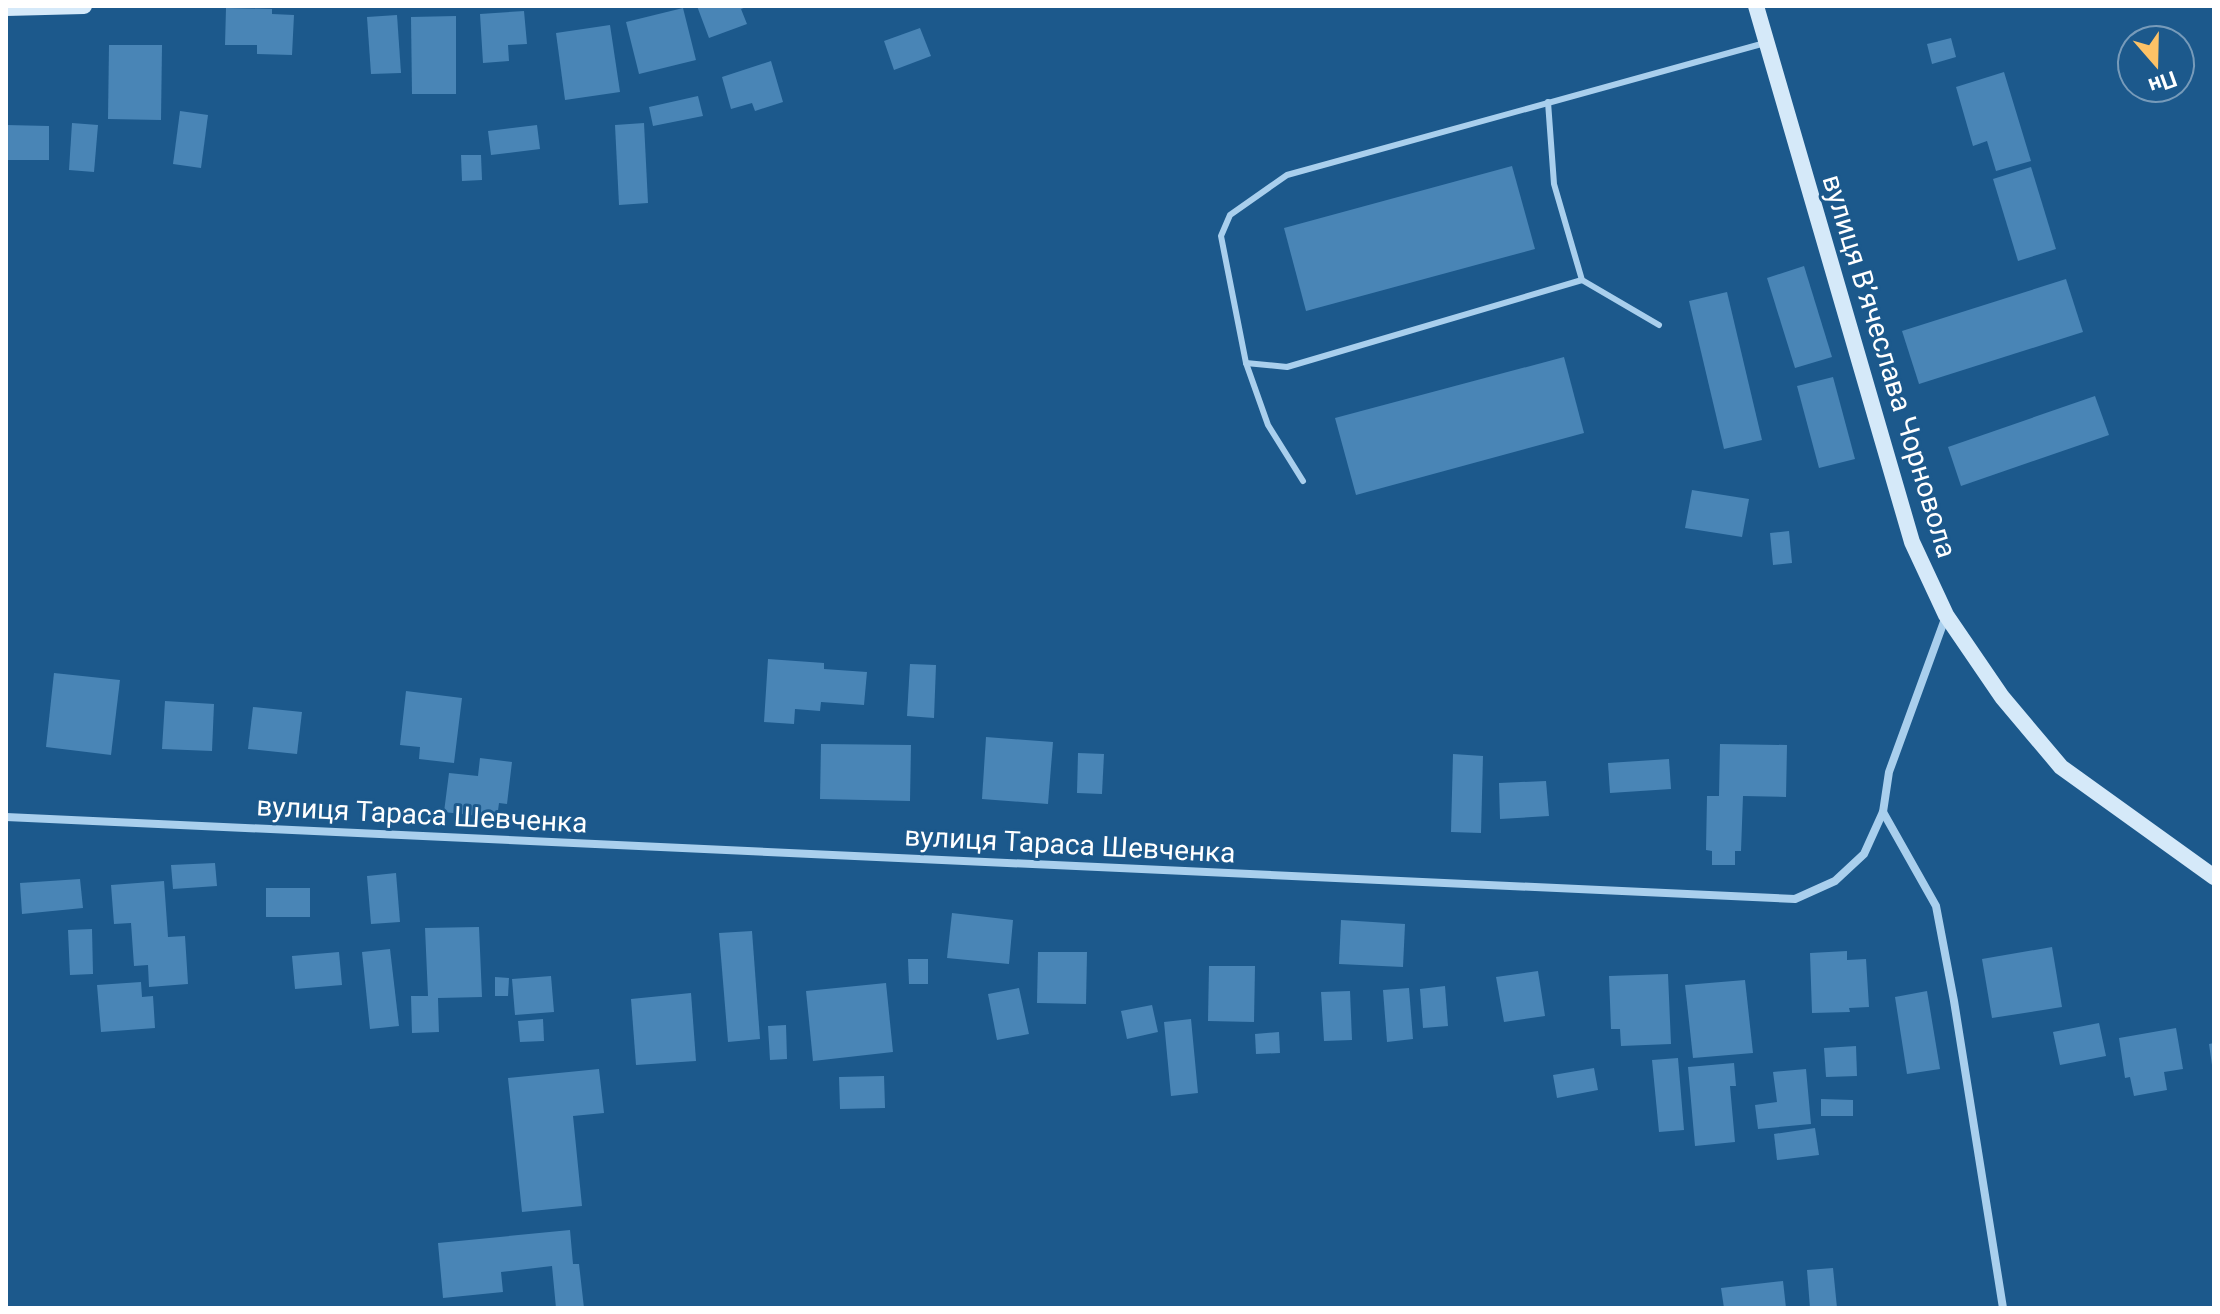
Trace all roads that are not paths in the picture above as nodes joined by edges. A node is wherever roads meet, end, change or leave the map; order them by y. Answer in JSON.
{"nodes":[{"id":1,"x":84,"y":6,"type":"edge"},
{"id":2,"x":1756,"y":6,"type":"edge"},
{"id":3,"x":6,"y":8,"type":"edge"},
{"id":4,"x":1765,"y":43,"type":"junction"},
{"id":5,"x":1548,"y":102,"type":"junction"},
{"id":6,"x":1582,"y":280,"type":"junction"},
{"id":7,"x":1659,"y":325,"type":"dead end"},
{"id":8,"x":1246,"y":363,"type":"junction"},
{"id":9,"x":1303,"y":481,"type":"dead end"},
{"id":10,"x":1946,"y":615,"type":"junction"},
{"id":11,"x":1883,"y":812,"type":"junction"},
{"id":12,"x":6,"y":817,"type":"edge"},
{"id":13,"x":2214,"y":877,"type":"edge"},
{"id":14,"x":2003,"y":1308,"type":"edge"}],
"edges":[{"from":1,"to":3,"type":"street"},
{"from":2,"to":4,"type":"street","name":"вулиця Вʼячеслава Чорновола"},
{"from":4,"to":5,"type":"lane"},
{"from":4,"to":10,"type":"street","name":"вулиця Вʼячеслава Чорновола"},
{"from":5,"to":6,"type":"lane"},
{"from":5,"to":8,"type":"lane"},
{"from":6,"to":7,"type":"lane"},
{"from":6,"to":8,"type":"lane"},
{"from":8,"to":9,"type":"lane"},
{"from":10,"to":11,"type":"street","name":"вулиця Тараса Шевченка"},
{"from":10,"to":13,"type":"street","name":"вулиця Вʼячеслава Чорновола"},
{"from":11,"to":12,"type":"street","name":"вулиця Тараса Шевченка"},
{"from":11,"to":14,"type":"street"}]}
